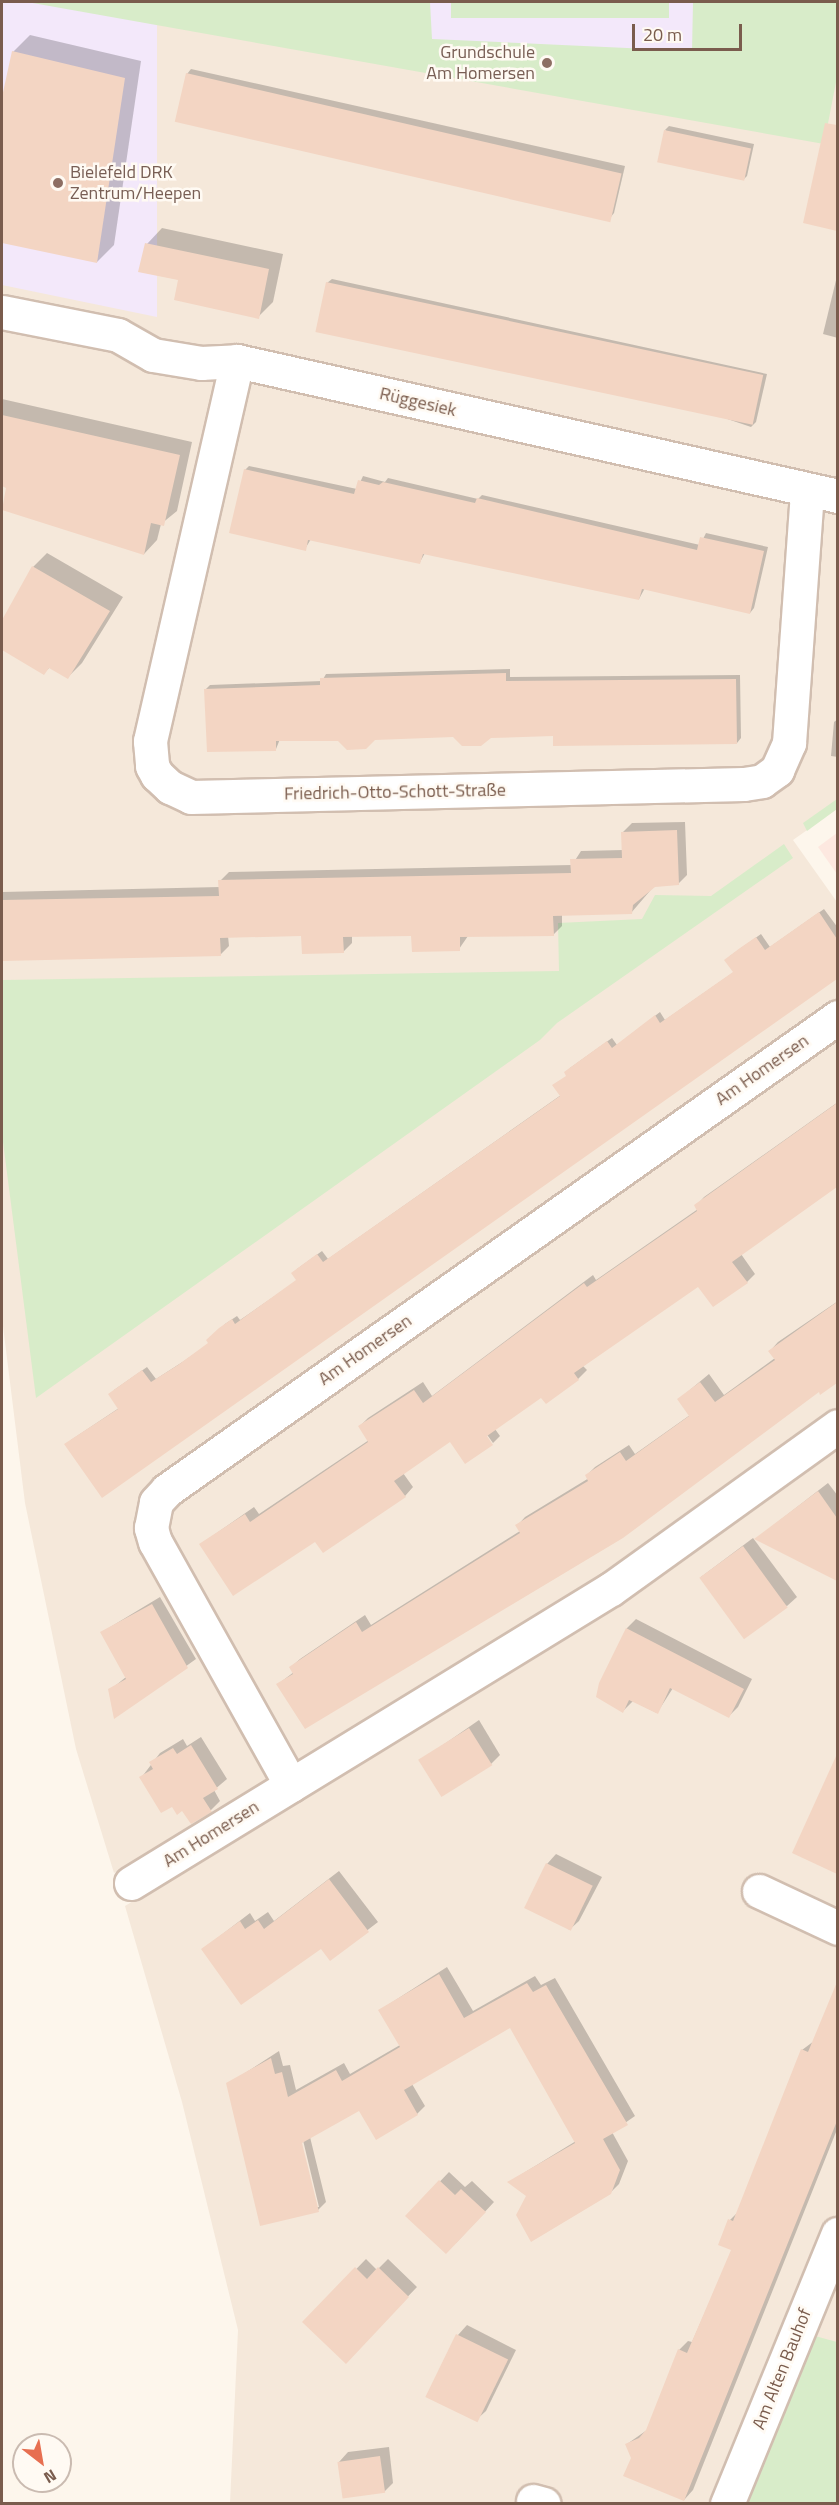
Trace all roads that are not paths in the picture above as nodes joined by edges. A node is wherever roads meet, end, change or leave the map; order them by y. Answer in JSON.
{"nodes":[{"id":1,"x":2,"y":312,"type":"edge"},
{"id":2,"x":237,"y":361,"type":"junction"},
{"id":3,"x":822,"y":493,"type":"edge"},
{"id":4,"x":837,"y":1017,"type":"edge"},
{"id":5,"x":837,"y":1426,"type":"edge"},
{"id":6,"x":291,"y":1785,"type":"junction"},
{"id":7,"x":130,"y":1883,"type":"dead end"},
{"id":8,"x":759,"y":1891,"type":"dead end"},
{"id":9,"x":837,"y":1928,"type":"edge"},
{"id":10,"x":837,"y":2234,"type":"edge"},
{"id":11,"x":727,"y":2504,"type":"edge"}],
"edges":[{"from":1,"to":2,"type":"street","name":"Rüggesiek"},
{"from":2,"to":3,"type":"street","name":"Rüggesiek"},
{"from":2,"to":3,"type":"street","name":"Friedrich-Otto-Schott-Straße"},
{"from":4,"to":6,"type":"street","name":"Am Homersen"},
{"from":5,"to":6,"type":"street","name":"Am Homersen"},
{"from":6,"to":7,"type":"street","name":"Am Homersen"},
{"from":8,"to":9,"type":"street"},
{"from":10,"to":11,"type":"street","name":"Am Alten Bauhof"}]}
